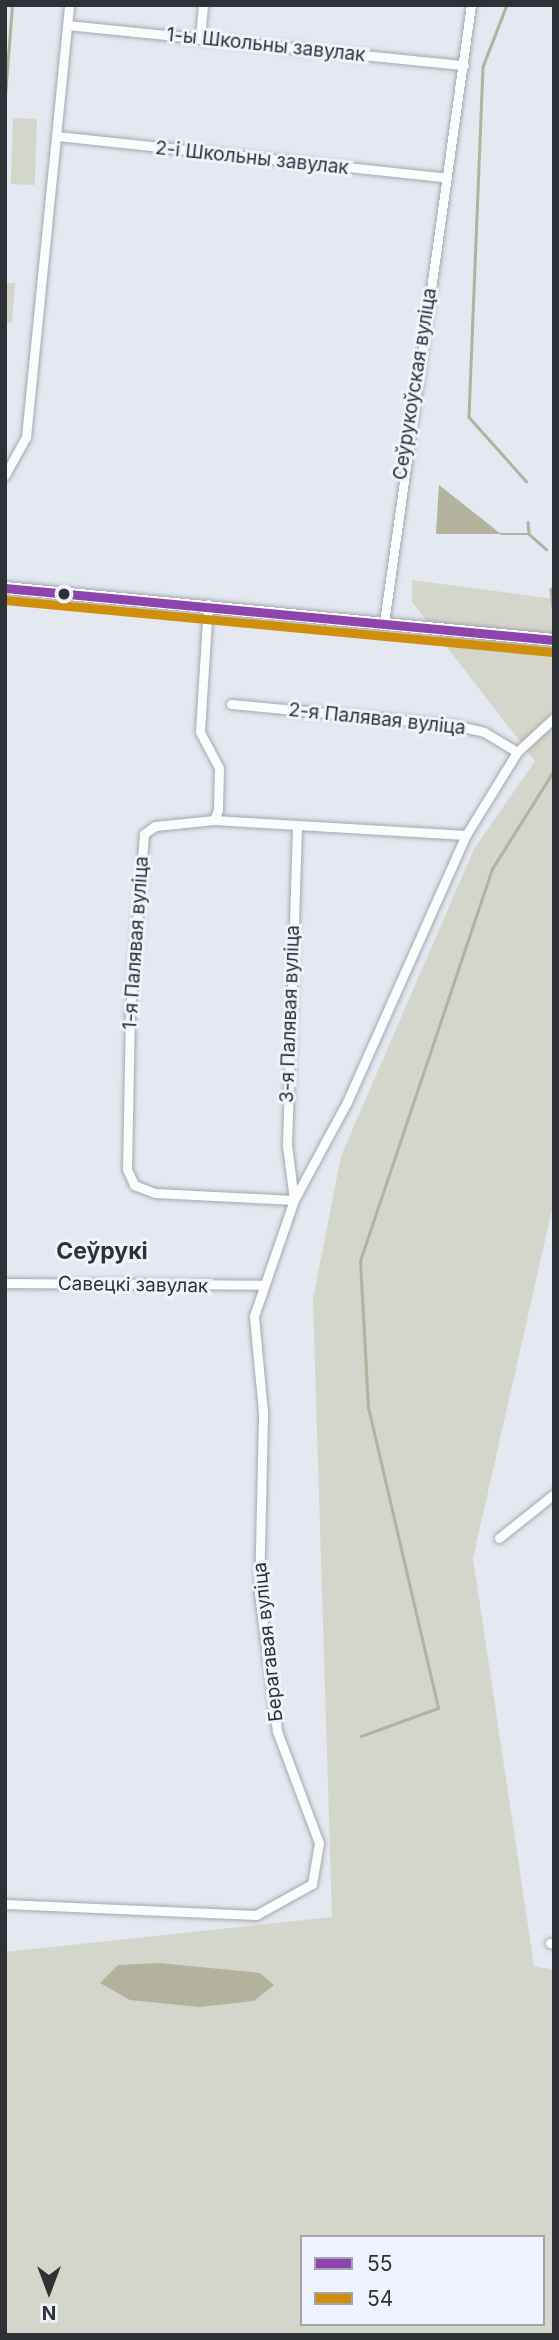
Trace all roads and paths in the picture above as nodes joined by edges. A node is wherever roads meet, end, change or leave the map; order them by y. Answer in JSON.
{"nodes":[{"id":1,"x":69,"y":5,"type":"edge"},
{"id":2,"x":203,"y":5,"type":"edge"},
{"id":3,"x":471,"y":5,"type":"edge"},
{"id":4,"x":67,"y":26,"type":"junction"},
{"id":5,"x":200,"y":39,"type":"junction"},
{"id":6,"x":464,"y":65,"type":"junction"},
{"id":7,"x":57,"y":136,"type":"junction"},
{"id":8,"x":447,"y":178,"type":"junction"},
{"id":9,"x":5,"y":475,"type":"edge"},
{"id":10,"x":5,"y":588,"type":"edge"},
{"id":11,"x":208,"y":604,"type":"junction"},
{"id":12,"x":384,"y":622,"type":"junction"},
{"id":13,"x":554,"y":640,"type":"edge"},
{"id":14,"x":231,"y":704,"type":"dead end"},
{"id":15,"x":554,"y":718,"type":"edge"},
{"id":16,"x":517,"y":752,"type":"junction"},
{"id":17,"x":214,"y":820,"type":"junction"},
{"id":18,"x":297,"y":827,"type":"junction"},
{"id":19,"x":466,"y":835,"type":"junction"},
{"id":20,"x":295,"y":1200,"type":"junction"},
{"id":21,"x":5,"y":1283,"type":"edge"},
{"id":22,"x":261,"y":1285,"type":"junction"},
{"id":23,"x":554,"y":1494,"type":"edge"},
{"id":24,"x":499,"y":1538,"type":"dead end"},
{"id":25,"x":5,"y":1904,"type":"edge"}],
"edges":[{"from":1,"to":4,"type":"street"},
{"from":2,"to":5,"type":"street"},
{"from":3,"to":6,"type":"street","name":"Сеўрукоўская вуліца"},
{"from":4,"to":5,"type":"street","name":"1-ы Школьны завулак"},
{"from":4,"to":7,"type":"street"},
{"from":5,"to":6,"type":"street","name":"1-ы Школьны завулак"},
{"from":6,"to":8,"type":"street","name":"Сеўрукоўская вуліца"},
{"from":7,"to":8,"type":"street","name":"2-і Школьны завулак"},
{"from":7,"to":9,"type":"street"},
{"from":8,"to":12,"type":"street","name":"Сеўрукоўская вуліца"},
{"from":10,"to":11,"type":"street"},
{"from":11,"to":12,"type":"street"},
{"from":11,"to":17,"type":"street"},
{"from":12,"to":13,"type":"street"},
{"from":14,"to":16,"type":"street","name":"2-я Палявая вуліца"},
{"from":15,"to":16,"type":"street"},
{"from":16,"to":19,"type":"street"},
{"from":17,"to":18,"type":"street","name":"1-я Палявая вуліца"},
{"from":17,"to":20,"type":"street","name":"1-я Палявая вуліца"},
{"from":18,"to":19,"type":"street","name":"1-я Палявая вуліца"},
{"from":18,"to":20,"type":"street","name":"3-я Палявая вуліца"},
{"from":19,"to":20,"type":"street"},
{"from":20,"to":22,"type":"street"},
{"from":21,"to":22,"type":"street","name":"Савецкі завулак"},
{"from":22,"to":25,"type":"street","name":"Берагавая вуліца"},
{"from":23,"to":24,"type":"street"}]}
